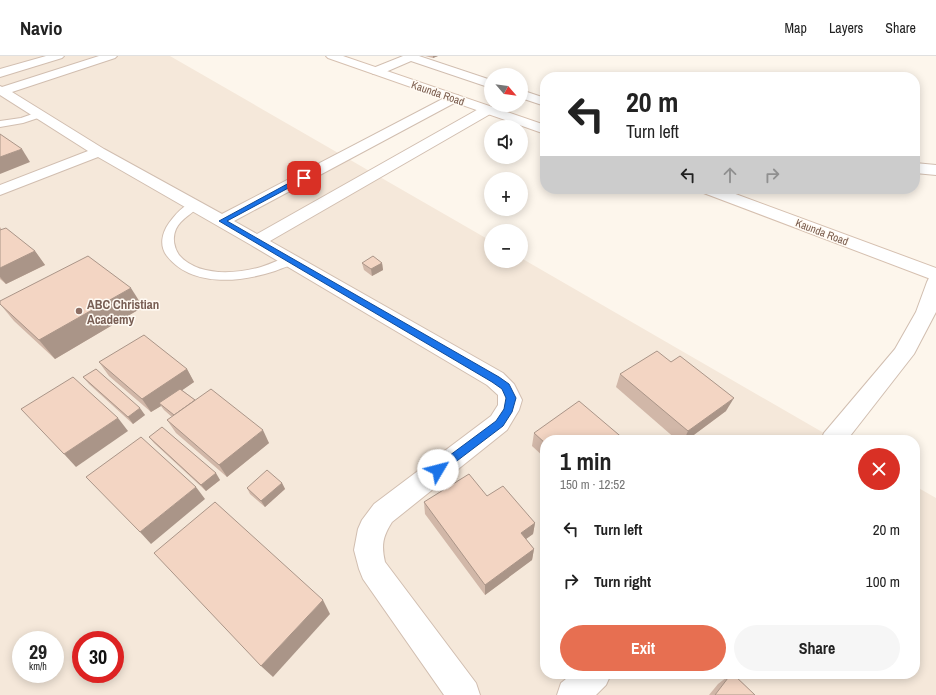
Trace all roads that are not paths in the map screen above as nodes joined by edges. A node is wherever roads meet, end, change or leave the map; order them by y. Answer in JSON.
{"nodes":[{"id":1,"x":58,"y":56,"type":"edge"},
{"id":2,"x":111,"y":56,"type":"edge"},
{"id":3,"x":332,"y":56,"type":"edge"},
{"id":4,"x":411,"y":57,"type":"edge"},
{"id":5,"x":377,"y":72,"type":"junction"},
{"id":6,"x":0,"y":73,"type":"edge"},
{"id":7,"x":484,"y":82,"type":"edge"},
{"id":8,"x":1,"y":90,"type":"edge"},
{"id":9,"x":528,"y":96,"type":"edge"},
{"id":10,"x":454,"y":98,"type":"junction"},
{"id":11,"x":540,"y":100,"type":"edge"},
{"id":12,"x":484,"y":109,"type":"edge"},
{"id":13,"x":484,"y":112,"type":"edge"},
{"id":14,"x":493,"y":112,"type":"edge"},
{"id":15,"x":41,"y":114,"type":"junction"},
{"id":16,"x":0,"y":124,"type":"edge"},
{"id":17,"x":540,"y":128,"type":"edge"},
{"id":18,"x":99,"y":152,"type":"junction"},
{"id":19,"x":920,"y":168,"type":"edge"},
{"id":20,"x":936,"y":170,"type":"edge"},
{"id":21,"x":0,"y":190,"type":"edge"},
{"id":22,"x":721,"y":194,"type":"edge"},
{"id":23,"x":194,"y":205,"type":"junction"},
{"id":24,"x":222,"y":221,"type":"junction"},
{"id":25,"x":257,"y":241,"type":"junction"},
{"id":26,"x":290,"y":260,"type":"junction"},
{"id":27,"x":936,"y":275,"type":"edge"},
{"id":28,"x":936,"y":282,"type":"edge"},
{"id":29,"x":837,"y":435,"type":"edge"},
{"id":30,"x":590,"y":679,"type":"edge"},
{"id":31,"x":464,"y":695,"type":"edge"},
{"id":32,"x":573,"y":695,"type":"edge"}],
"edges":[{"from":1,"to":6,"type":"street"},
{"from":2,"to":8,"type":"street"},
{"from":3,"to":5,"type":"street","name":"Kaunda Road"},
{"from":4,"to":5,"type":"street"},
{"from":4,"to":7,"type":"street"},
{"from":5,"to":10,"type":"street","name":"Kaunda Road"},
{"from":8,"to":15,"type":"street"},
{"from":9,"to":11,"type":"street"},
{"from":10,"to":12,"type":"street","name":"Kaunda Road"},
{"from":10,"to":24,"type":"street"},
{"from":13,"to":25,"type":"street"},
{"from":14,"to":17,"type":"street","name":"Kaunda Road"},
{"from":15,"to":16,"type":"lane"},
{"from":15,"to":18,"type":"street"},
{"from":18,"to":21,"type":"street"},
{"from":18,"to":23,"type":"street"},
{"from":19,"to":20,"type":"street"},
{"from":22,"to":27,"type":"street","name":"Kaunda Road"},
{"from":23,"to":24,"type":"street"},
{"from":23,"to":26,"type":"lane"},
{"from":24,"to":25,"type":"street"},
{"from":25,"to":26,"type":"street"},
{"from":26,"to":31,"type":"street"},
{"from":28,"to":29,"type":"street"},
{"from":30,"to":32,"type":"street"}]}
